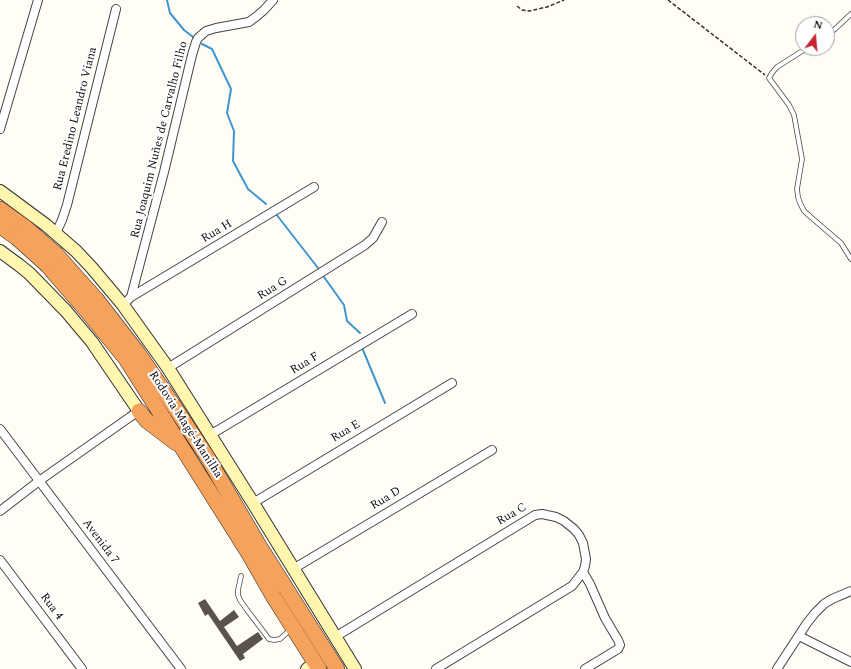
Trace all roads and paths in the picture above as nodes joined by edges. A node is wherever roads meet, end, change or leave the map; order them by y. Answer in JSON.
{"nodes":[{"id":1,"x":38,"y":0,"type":"edge"},
{"id":2,"x":273,"y":0,"type":"edge"},
{"id":3,"x":564,"y":0,"type":"edge"},
{"id":4,"x":668,"y":0,"type":"edge"},
{"id":5,"x":517,"y":6,"type":"dead end"},
{"id":6,"x":116,"y":9,"type":"dead end"},
{"id":7,"x":851,"y":14,"type":"edge"},
{"id":8,"x":835,"y":29,"type":"edge"},
{"id":9,"x":795,"y":56,"type":"edge"},
{"id":10,"x":769,"y":78,"type":"junction"},
{"id":11,"x":0,"y":129,"type":"edge"},
{"id":12,"x":314,"y":187,"type":"dead end"},
{"id":13,"x":0,"y":191,"type":"edge"},
{"id":14,"x":0,"y":209,"type":"edge"},
{"id":15,"x":382,"y":222,"type":"dead end"},
{"id":16,"x":0,"y":226,"type":"edge"},
{"id":17,"x":51,"y":229,"type":"junction"},
{"id":18,"x":21,"y":232,"type":"junction"},
{"id":19,"x":0,"y":251,"type":"edge"},
{"id":20,"x":851,"y":259,"type":"edge"},
{"id":21,"x":52,"y":260,"type":"junction"},
{"id":22,"x":24,"y":269,"type":"junction"},
{"id":23,"x":127,"y":301,"type":"junction"},
{"id":24,"x":412,"y":314,"type":"dead end"},
{"id":25,"x":168,"y":368,"type":"junction"},
{"id":26,"x":452,"y":382,"type":"dead end"},
{"id":27,"x":139,"y":411,"type":"junction"},
{"id":28,"x":0,"y":429,"type":"edge"},
{"id":29,"x":210,"y":435,"type":"junction"},
{"id":30,"x":181,"y":446,"type":"junction"},
{"id":31,"x":492,"y":450,"type":"dead end"},
{"id":32,"x":39,"y":481,"type":"junction"},
{"id":33,"x":253,"y":503,"type":"junction"},
{"id":34,"x":0,"y":511,"type":"edge"},
{"id":35,"x":0,"y":560,"type":"edge"},
{"id":36,"x":293,"y":569,"type":"junction"},
{"id":37,"x":583,"y":572,"type":"junction"},
{"id":38,"x":241,"y":576,"type":"dead end"},
{"id":39,"x":851,"y":591,"type":"edge"},
{"id":40,"x":293,"y":627,"type":"junction"},
{"id":41,"x":799,"y":636,"type":"junction"},
{"id":42,"x":335,"y":637,"type":"junction"},
{"id":43,"x":851,"y":662,"type":"edge"},
{"id":44,"x":314,"y":667,"type":"edge"},
{"id":45,"x":82,"y":669,"type":"edge"},
{"id":46,"x":181,"y":669,"type":"edge"},
{"id":47,"x":337,"y":669,"type":"edge"},
{"id":48,"x":355,"y":669,"type":"edge"},
{"id":49,"x":436,"y":669,"type":"edge"},
{"id":50,"x":585,"y":669,"type":"edge"},
{"id":51,"x":776,"y":669,"type":"edge"}],
"edges":[{"from":1,"to":11,"type":"street"},
{"from":2,"to":23,"type":"street","name":"Rua Joaquim Nuñes de Carvalho Filho"},
{"from":3,"to":5,"type":"path"},
{"from":4,"to":10,"type":"path"},
{"from":6,"to":17,"type":"street","name":"Rua Eredino Leandro Viana"},
{"from":7,"to":8,"type":"lane"},
{"from":9,"to":10,"type":"lane"},
{"from":10,"to":20,"type":"lane"},
{"from":12,"to":23,"type":"street","name":"Rua H"},
{"from":13,"to":17,"type":"main road"},
{"from":14,"to":18,"type":"highway","name":"Rodovia Magé-Manilha"},
{"from":15,"to":25,"type":"street","name":"Rua G"},
{"from":16,"to":18,"type":"highway","name":"Rodovia Magé-Manilha"},
{"from":17,"to":22,"type":"main road"},
{"from":17,"to":23,"type":"main road"},
{"from":18,"to":21,"type":"highway","name":"Rodovia Magé-Manilha","bridge":true},
{"from":19,"to":22,"type":"main road"},
{"from":21,"to":30,"type":"highway","name":"Rodovia Magé-Manilha"},
{"from":21,"to":47,"type":"highway","name":"Rodovia Magé-Manilha"},
{"from":22,"to":27,"type":"main road"},
{"from":23,"to":25,"type":"main road"},
{"from":24,"to":29,"type":"street","name":"Rua F"},
{"from":25,"to":29,"type":"main road"},
{"from":26,"to":33,"type":"street","name":"Rua E"},
{"from":27,"to":30,"type":"highway"},
{"from":27,"to":32,"type":"street"},
{"from":28,"to":32,"type":"street","name":"Avenida 7"},
{"from":29,"to":33,"type":"main road"},
{"from":30,"to":40,"type":"highway","name":"Rodovia Magé-Manilha"},
{"from":31,"to":36,"type":"street","name":"Rua D"},
{"from":32,"to":34,"type":"street"},
{"from":32,"to":46,"type":"street","name":"Avenida 7"},
{"from":33,"to":36,"type":"main road"},
{"from":35,"to":45,"type":"street","name":"Rua 4"},
{"from":36,"to":42,"type":"main road"},
{"from":37,"to":42,"type":"street","name":"Rua C"},
{"from":37,"to":49,"type":"street"},
{"from":37,"to":50,"type":"street"},
{"from":38,"to":40,"type":"lane"},
{"from":39,"to":41,"type":"street"},
{"from":40,"to":44,"type":"highway","name":"Rodovia Magé-Manilha"},
{"from":41,"to":43,"type":"street"},
{"from":41,"to":51,"type":"street"},
{"from":42,"to":48,"type":"main road"}]}
